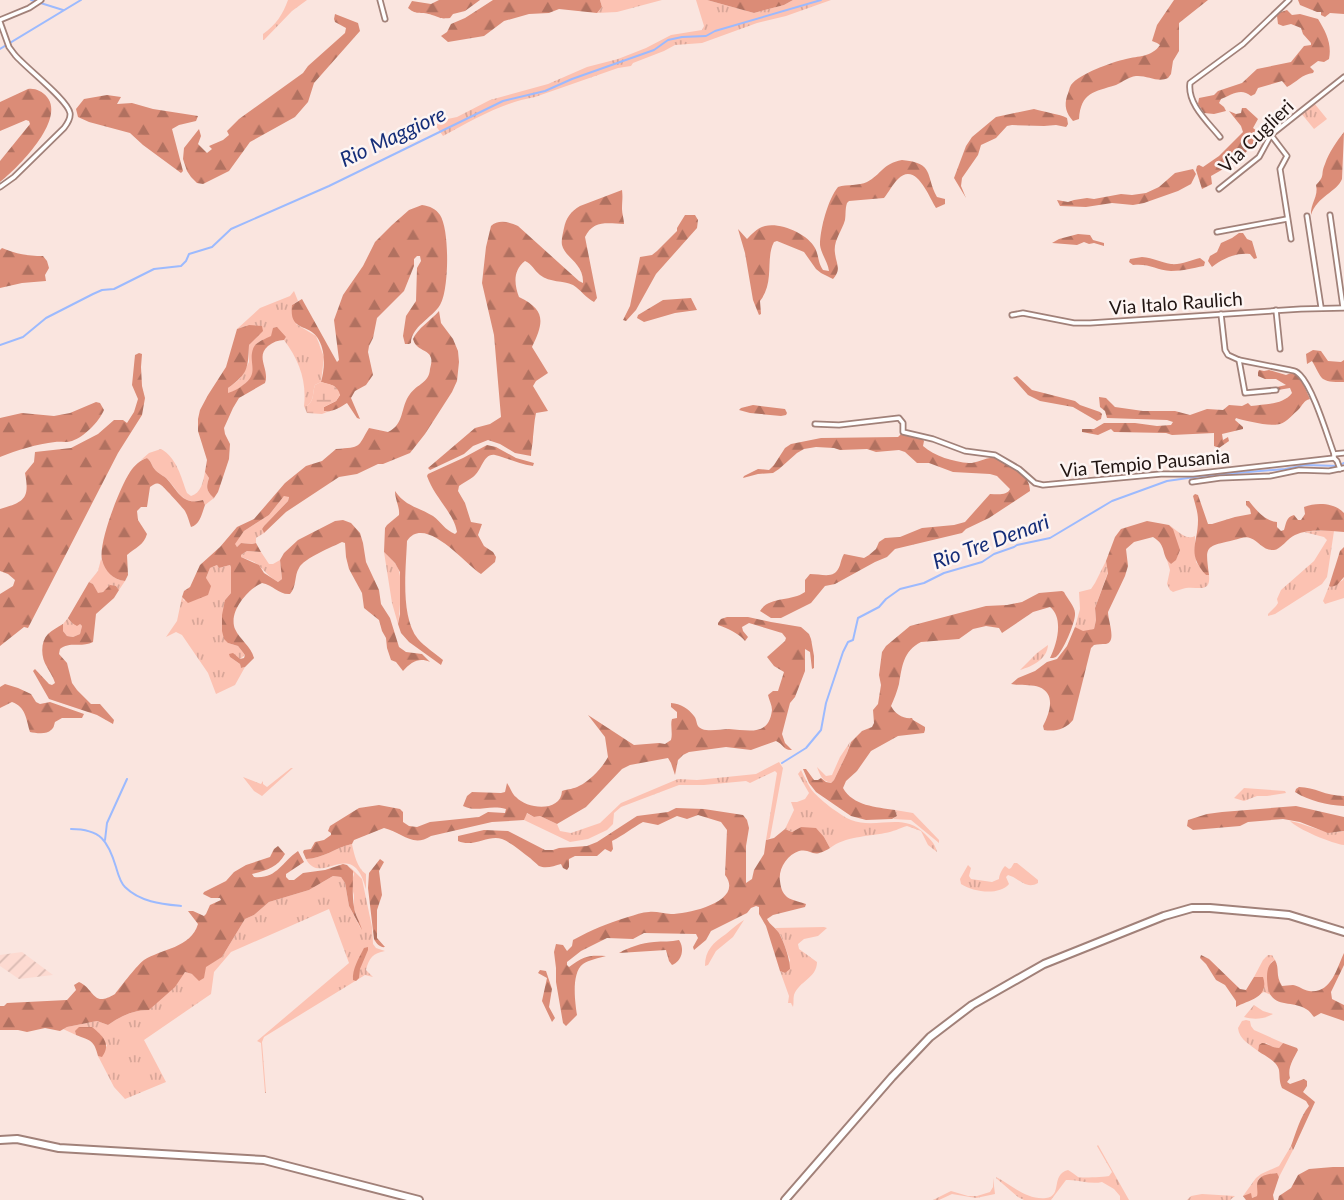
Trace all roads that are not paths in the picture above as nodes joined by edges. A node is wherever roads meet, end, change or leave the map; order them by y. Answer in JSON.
{"nodes":[{"id":1,"x":41,"y":0,"type":"edge"},
{"id":2,"x":380,"y":0,"type":"edge"},
{"id":3,"x":1289,"y":0,"type":"edge"},
{"id":4,"x":385,"y":19,"type":"dead end"},
{"id":5,"x":0,"y":21,"type":"edge"},
{"id":6,"x":1344,"y":77,"type":"edge"},
{"id":7,"x":1271,"y":135,"type":"junction"},
{"id":8,"x":1220,"y":137,"type":"dead end"},
{"id":9,"x":0,"y":187,"type":"edge"},
{"id":10,"x":1219,"y":189,"type":"dead end"},
{"id":11,"x":1329,"y":215,"type":"dead end"},
{"id":12,"x":1307,"y":216,"type":"dead end"},
{"id":13,"x":1288,"y":219,"type":"junction"},
{"id":14,"x":1217,"y":232,"type":"dead end"},
{"id":15,"x":1291,"y":239,"type":"dead end"},
{"id":16,"x":1321,"y":307,"type":"junction"},
{"id":17,"x":1343,"y":308,"type":"edge"},
{"id":18,"x":1276,"y":310,"type":"junction"},
{"id":19,"x":1221,"y":314,"type":"junction"},
{"id":20,"x":1012,"y":315,"type":"dead end"},
{"id":21,"x":1280,"y":349,"type":"dead end"},
{"id":22,"x":1239,"y":360,"type":"junction"},
{"id":23,"x":1276,"y":390,"type":"dead end"},
{"id":24,"x":815,"y":424,"type":"dead end"},
{"id":25,"x":1344,"y":453,"type":"edge"},
{"id":26,"x":1335,"y":457,"type":"junction"},
{"id":27,"x":1311,"y":461,"type":"junction"},
{"id":28,"x":1342,"y":468,"type":"edge"},
{"id":29,"x":1311,"y":470,"type":"junction"},
{"id":30,"x":1192,"y":482,"type":"dead end"},
{"id":31,"x":1344,"y":932,"type":"edge"},
{"id":32,"x":0,"y":1140,"type":"edge"},
{"id":33,"x":419,"y":1200,"type":"edge"},
{"id":34,"x":785,"y":1200,"type":"edge"}],
"edges":[{"from":1,"to":5,"type":"street"},
{"from":2,"to":4,"type":"street"},
{"from":3,"to":8,"type":"street"},
{"from":5,"to":9,"type":"street"},
{"from":6,"to":7,"type":"street","name":"Via Cuglieri"},
{"from":7,"to":10,"type":"street","name":"Via Cuglieri"},
{"from":7,"to":13,"type":"street"},
{"from":11,"to":17,"type":"street"},
{"from":12,"to":16,"type":"street"},
{"from":13,"to":14,"type":"street"},
{"from":13,"to":15,"type":"street"},
{"from":16,"to":17,"type":"street","name":"Via Italo Raulich"},
{"from":16,"to":18,"type":"street","name":"Via Italo Raulich"},
{"from":18,"to":19,"type":"street","name":"Via Italo Raulich"},
{"from":18,"to":21,"type":"street"},
{"from":19,"to":20,"type":"street","name":"Via Italo Raulich"},
{"from":19,"to":22,"type":"street"},
{"from":22,"to":23,"type":"street"},
{"from":22,"to":26,"type":"street"},
{"from":24,"to":27,"type":"street","name":"Via Tempio Pausania"},
{"from":25,"to":26,"type":"street","name":"Via Tempio Pausania"},
{"from":26,"to":27,"type":"street","name":"Via Tempio Pausania"},
{"from":26,"to":28,"type":"street"},
{"from":27,"to":29,"type":"street"},
{"from":28,"to":29,"type":"street"},
{"from":29,"to":30,"type":"street"},
{"from":31,"to":34,"type":"main road"},
{"from":32,"to":33,"type":"main road"}]}
